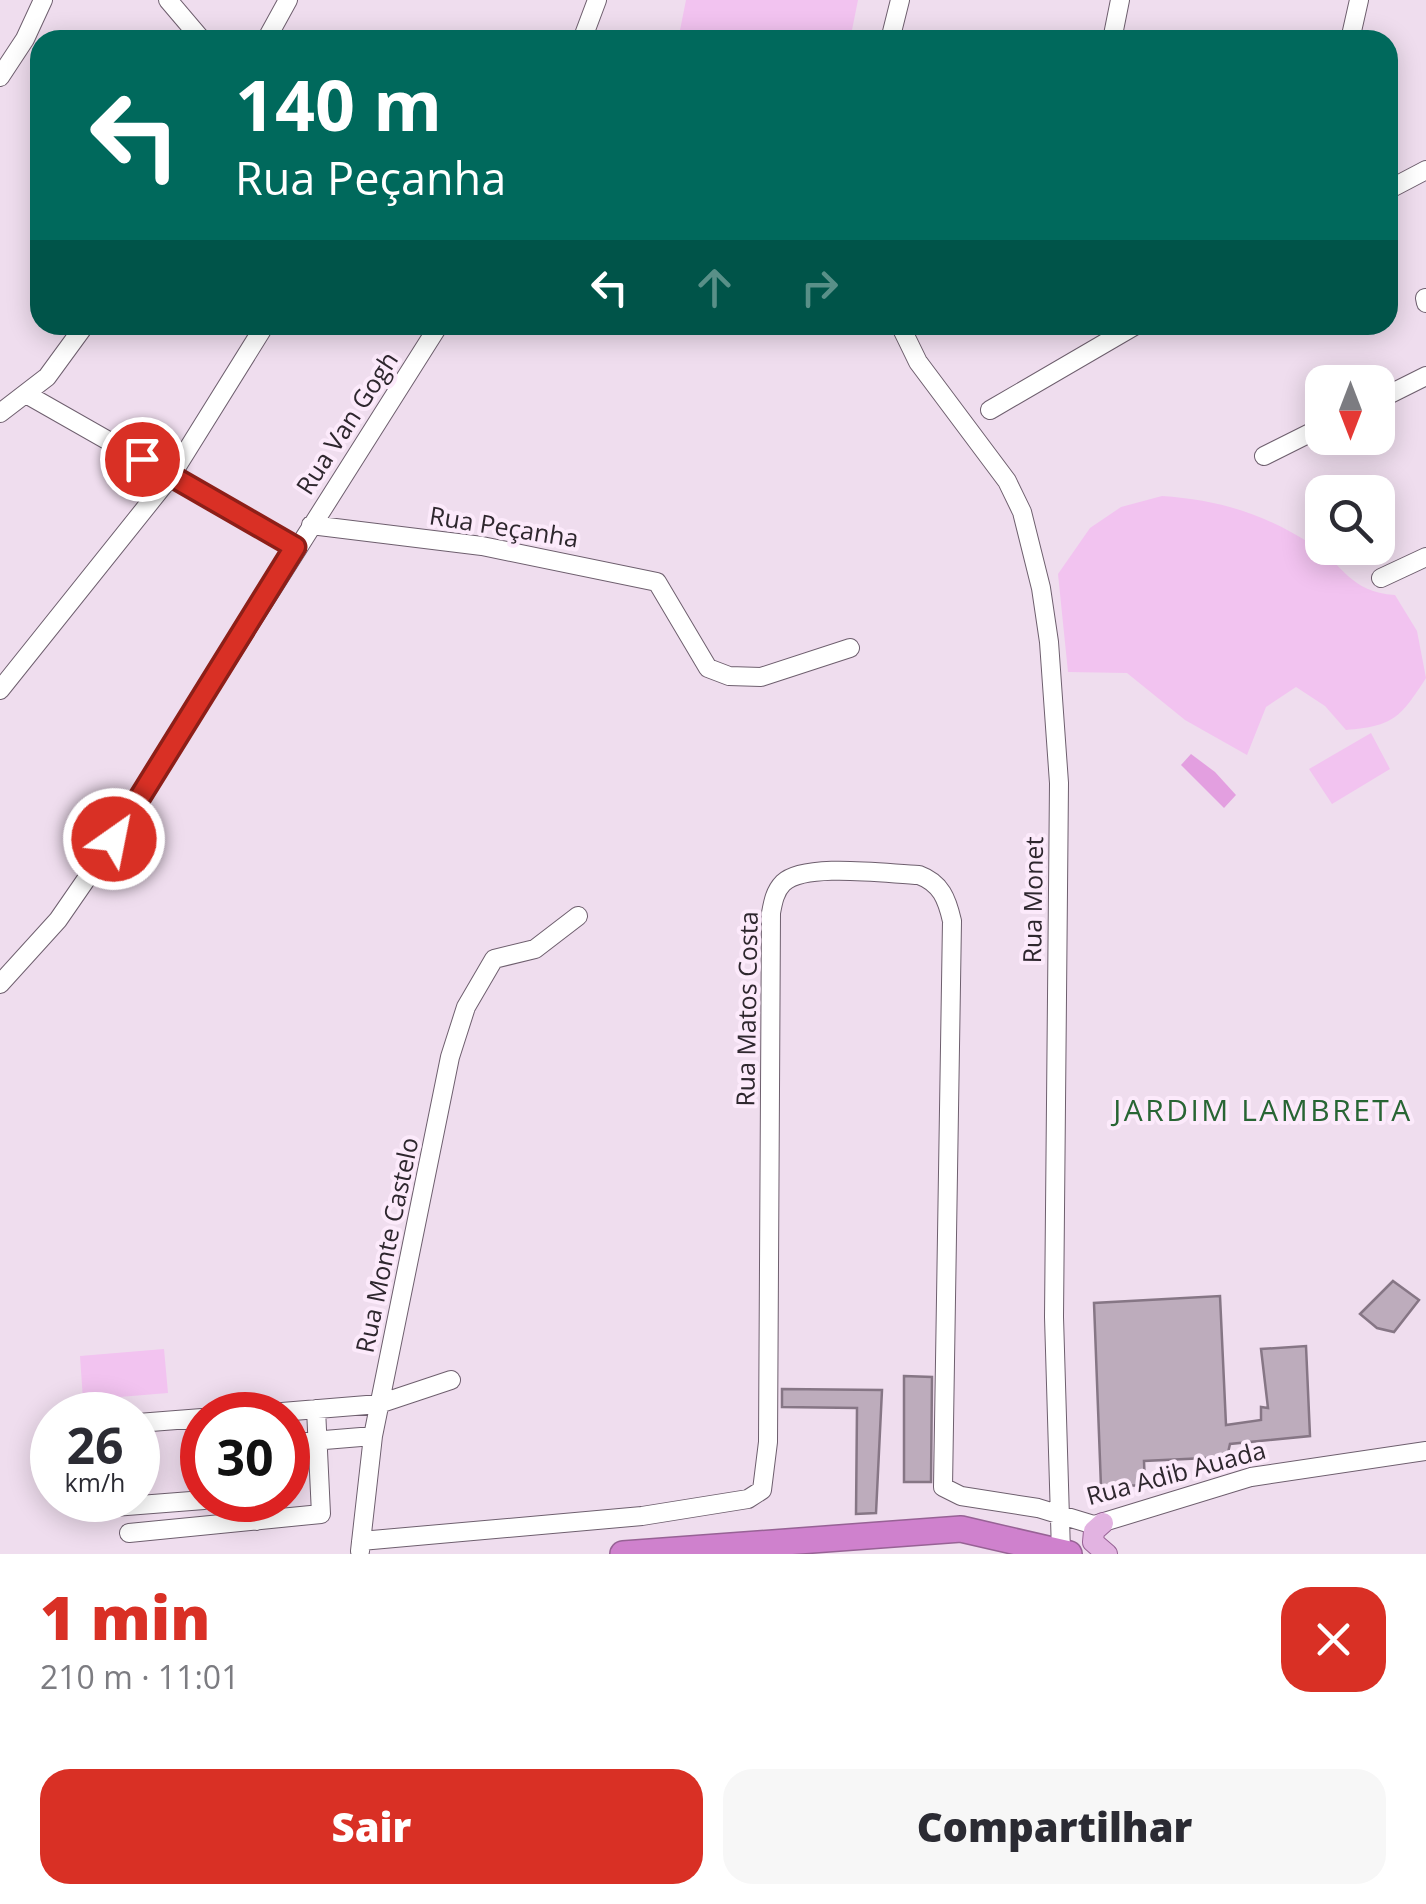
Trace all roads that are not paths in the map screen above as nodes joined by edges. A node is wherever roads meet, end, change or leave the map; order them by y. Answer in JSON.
{"nodes":[{"id":1,"x":43,"y":0,"type":"edge"},
{"id":2,"x":168,"y":0,"type":"edge"},
{"id":3,"x":288,"y":0,"type":"edge"},
{"id":4,"x":597,"y":0,"type":"edge"},
{"id":5,"x":900,"y":0,"type":"edge"},
{"id":6,"x":1120,"y":0,"type":"edge"},
{"id":7,"x":1359,"y":0,"type":"edge"},
{"id":8,"x":194,"y":30,"type":"edge"},
{"id":9,"x":272,"y":30,"type":"edge"},
{"id":10,"x":586,"y":30,"type":"edge"},
{"id":11,"x":892,"y":30,"type":"edge"},
{"id":12,"x":1114,"y":30,"type":"edge"},
{"id":13,"x":1352,"y":30,"type":"edge"},
{"id":14,"x":0,"y":77,"type":"edge"},
{"id":15,"x":1426,"y":170,"type":"edge"},
{"id":16,"x":1398,"y":185,"type":"edge"},
{"id":17,"x":77,"y":335,"type":"edge"},
{"id":18,"x":258,"y":335,"type":"edge"},
{"id":19,"x":433,"y":335,"type":"edge"},
{"id":20,"x":906,"y":335,"type":"edge"},
{"id":21,"x":1118,"y":335,"type":"edge"},
{"id":22,"x":1426,"y":376,"type":"edge"},
{"id":23,"x":1395,"y":392,"type":"edge"},
{"id":24,"x":26,"y":394,"type":"junction"},
{"id":25,"x":990,"y":410,"type":"dead end"},
{"id":26,"x":0,"y":413,"type":"edge"},
{"id":27,"x":1305,"y":436,"type":"edge"},
{"id":28,"x":1264,"y":456,"type":"dead end"},
{"id":29,"x":171,"y":476,"type":"junction"},
{"id":30,"x":311,"y":525,"type":"junction"},
{"id":31,"x":295,"y":547,"type":"junction"},
{"id":32,"x":1426,"y":557,"type":"edge"},
{"id":33,"x":1381,"y":578,"type":"dead end"},
{"id":34,"x":850,"y":648,"type":"dead end"},
{"id":35,"x":0,"y":690,"type":"edge"},
{"id":36,"x":578,"y":916,"type":"dead end"},
{"id":37,"x":0,"y":984,"type":"edge"},
{"id":38,"x":452,"y":1380,"type":"dead end"},
{"id":39,"x":379,"y":1404,"type":"junction"},
{"id":40,"x":316,"y":1409,"type":"junction"},
{"id":41,"x":310,"y":1410,"type":"edge"},
{"id":42,"x":373,"y":1436,"type":"junction"},
{"id":43,"x":318,"y":1440,"type":"junction"},
{"id":44,"x":310,"y":1441,"type":"edge"},
{"id":45,"x":1426,"y":1450,"type":"edge"},
{"id":46,"x":942,"y":1480,"type":"joint"},
{"id":47,"x":710,"y":1484,"type":"dead end"},
{"id":48,"x":710,"y":1506,"type":"junction"},
{"id":49,"x":310,"y":1515,"type":"edge"},
{"id":50,"x":1060,"y":1515,"type":"junction"},
{"id":51,"x":257,"y":1522,"type":"edge"},
{"id":52,"x":1102,"y":1523,"type":"junction"},
{"id":53,"x":129,"y":1533,"type":"dead end"},
{"id":54,"x":360,"y":1550,"type":"edge"},
{"id":55,"x":1065,"y":1553,"type":"edge"},
{"id":56,"x":623,"y":1554,"type":"edge"},
{"id":57,"x":1106,"y":1554,"type":"edge"}],
"edges":[{"from":1,"to":14,"type":"street"},
{"from":2,"to":8,"type":"street"},
{"from":3,"to":9,"type":"street"},
{"from":4,"to":10,"type":"street"},
{"from":5,"to":11,"type":"street"},
{"from":6,"to":12,"type":"street"},
{"from":7,"to":13,"type":"street"},
{"from":15,"to":16,"type":"street"},
{"from":17,"to":24,"type":"street"},
{"from":18,"to":29,"type":"street"},
{"from":19,"to":30,"type":"street","name":"Rua Van Gogh"},
{"from":20,"to":50,"type":"street","name":"Rua Monet"},
{"from":21,"to":25,"type":"street"},
{"from":22,"to":23,"type":"street"},
{"from":24,"to":26,"type":"street"},
{"from":24,"to":29,"type":"street"},
{"from":27,"to":28,"type":"street"},
{"from":29,"to":31,"type":"street"},
{"from":29,"to":35,"type":"street"},
{"from":30,"to":31,"type":"street","name":"Rua Van Gogh"},
{"from":30,"to":34,"type":"street","name":"Rua Peçanha"},
{"from":31,"to":37,"type":"street","name":"Rua Van Gogh"},
{"from":32,"to":33,"type":"street"},
{"from":36,"to":39,"type":"street","name":"Rua Monte Castelo"},
{"from":38,"to":39,"type":"street"},
{"from":39,"to":40,"type":"street"},
{"from":39,"to":42,"type":"street","name":"Rua Monte Castelo"},
{"from":40,"to":41,"type":"street"},
{"from":40,"to":43,"type":"street"},
{"from":42,"to":43,"type":"street"},
{"from":42,"to":54,"type":"street","name":"Rua Monte Castelo"},
{"from":43,"to":44,"type":"street"},
{"from":43,"to":49,"type":"street"},
{"from":45,"to":52,"type":"street","name":"Rua Adib Auada"},
{"from":46,"to":48,"type":"street","name":"Rua Matos Costa"},
{"from":46,"to":50,"type":"street","name":"Rua Adib Auada"},
{"from":47,"to":48,"type":"street"},
{"from":48,"to":54,"type":"street","name":"Rua Matos Costa"},
{"from":50,"to":52,"type":"street","name":"Rua Adib Auada"},
{"from":50,"to":55,"type":"street","name":"Rua Monet"},
{"from":51,"to":53,"type":"street"},
{"from":52,"to":57,"type":"main road"},
{"from":55,"to":56,"type":"highway"}]}
